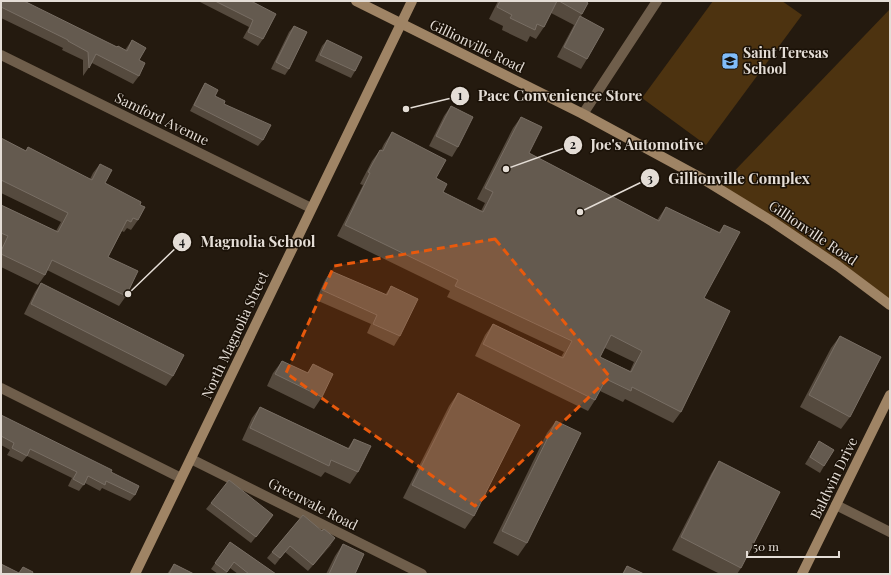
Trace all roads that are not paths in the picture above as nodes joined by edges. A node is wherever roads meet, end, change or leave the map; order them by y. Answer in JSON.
{"nodes":[{"id":1,"x":356,"y":1,"type":"edge"},
{"id":2,"x":412,"y":1,"type":"edge"},
{"id":3,"x":657,"y":1,"type":"edge"},
{"id":4,"x":401,"y":24,"type":"junction"},
{"id":5,"x":1,"y":55,"type":"edge"},
{"id":6,"x":583,"y":114,"type":"junction"},
{"id":7,"x":311,"y":208,"type":"junction"},
{"id":8,"x":890,"y":304,"type":"edge"},
{"id":9,"x":1,"y":388,"type":"edge"},
{"id":10,"x":890,"y":395,"type":"edge"},
{"id":11,"x":191,"y":459,"type":"junction"},
{"id":12,"x":181,"y":478,"type":"junction"},
{"id":13,"x":836,"y":506,"type":"junction"},
{"id":14,"x":890,"y":532,"type":"edge"},
{"id":15,"x":135,"y":574,"type":"edge"},
{"id":16,"x":422,"y":574,"type":"edge"},
{"id":17,"x":802,"y":574,"type":"edge"}],
"edges":[{"from":1,"to":4,"type":"street","name":"Gillionville Road"},
{"from":2,"to":4,"type":"street","name":"North Magnolia Street"},
{"from":3,"to":6,"type":"street"},
{"from":4,"to":6,"type":"street","name":"Gillionville Road"},
{"from":4,"to":7,"type":"street","name":"North Magnolia Street"},
{"from":5,"to":7,"type":"street","name":"Samford Avenue"},
{"from":6,"to":8,"type":"street","name":"Gillionville Road"},
{"from":7,"to":11,"type":"street","name":"North Magnolia Street"},
{"from":9,"to":12,"type":"street"},
{"from":10,"to":13,"type":"street","name":"Baldwin Drive"},
{"from":11,"to":12,"type":"street","name":"North Magnolia Street"},
{"from":11,"to":16,"type":"street","name":"Greenvale Road"},
{"from":12,"to":15,"type":"street","name":"North Magnolia Street"},
{"from":13,"to":14,"type":"street"},
{"from":13,"to":17,"type":"street","name":"Baldwin Drive"}]}
